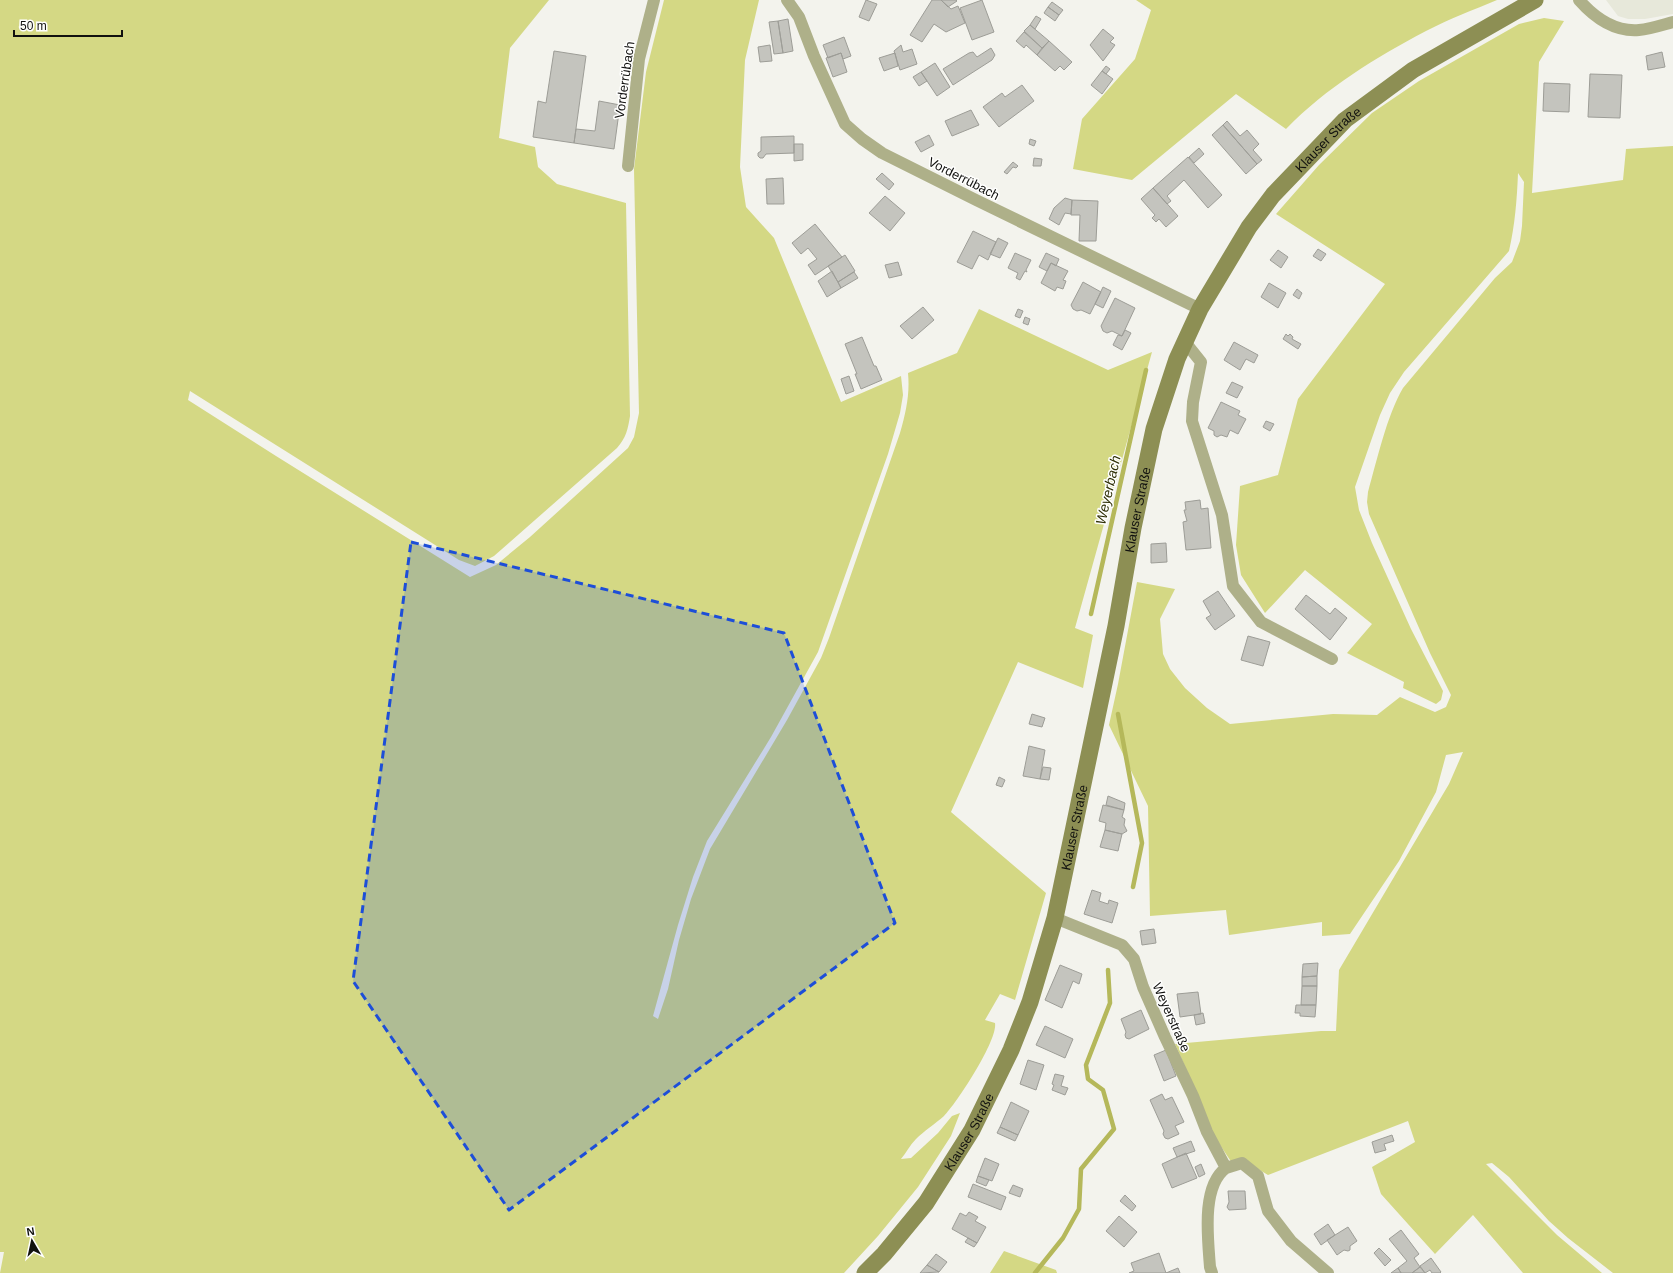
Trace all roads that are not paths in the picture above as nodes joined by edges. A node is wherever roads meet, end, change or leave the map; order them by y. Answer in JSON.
{"nodes":[{"id":1,"x":654,"y":0,"type":"edge"},
{"id":2,"x":787,"y":0,"type":"edge"},
{"id":3,"x":1535,"y":0,"type":"edge"},
{"id":4,"x":1579,"y":0,"type":"edge"},
{"id":5,"x":1673,"y":22,"type":"edge"},
{"id":6,"x":628,"y":166,"type":"dead end"},
{"id":7,"x":1200,"y":309,"type":"junction"},
{"id":8,"x":1185,"y":342,"type":"junction"},
{"id":9,"x":1332,"y":658,"type":"dead end"},
{"id":10,"x":1055,"y":918,"type":"junction"},
{"id":11,"x":1226,"y":1168,"type":"junction"},
{"id":12,"x":865,"y":1273,"type":"edge"},
{"id":13,"x":1212,"y":1273,"type":"edge"},
{"id":14,"x":1328,"y":1273,"type":"edge"}],
"edges":[{"from":1,"to":6,"type":"street","name":"Vorderrübach"},
{"from":2,"to":7,"type":"street","name":"Vorderrübach"},
{"from":3,"to":7,"type":"main road","name":"Klauser Straße"},
{"from":4,"to":5,"type":"street"},
{"from":7,"to":8,"type":"main road","name":"Klauser Straße"},
{"from":8,"to":9,"type":"street"},
{"from":8,"to":10,"type":"main road","name":"Klauser Straße"},
{"from":10,"to":11,"type":"street","name":"Weyerstraße"},
{"from":10,"to":12,"type":"main road","name":"Klauser Straße"},
{"from":11,"to":13,"type":"street"},
{"from":11,"to":14,"type":"street"}]}
